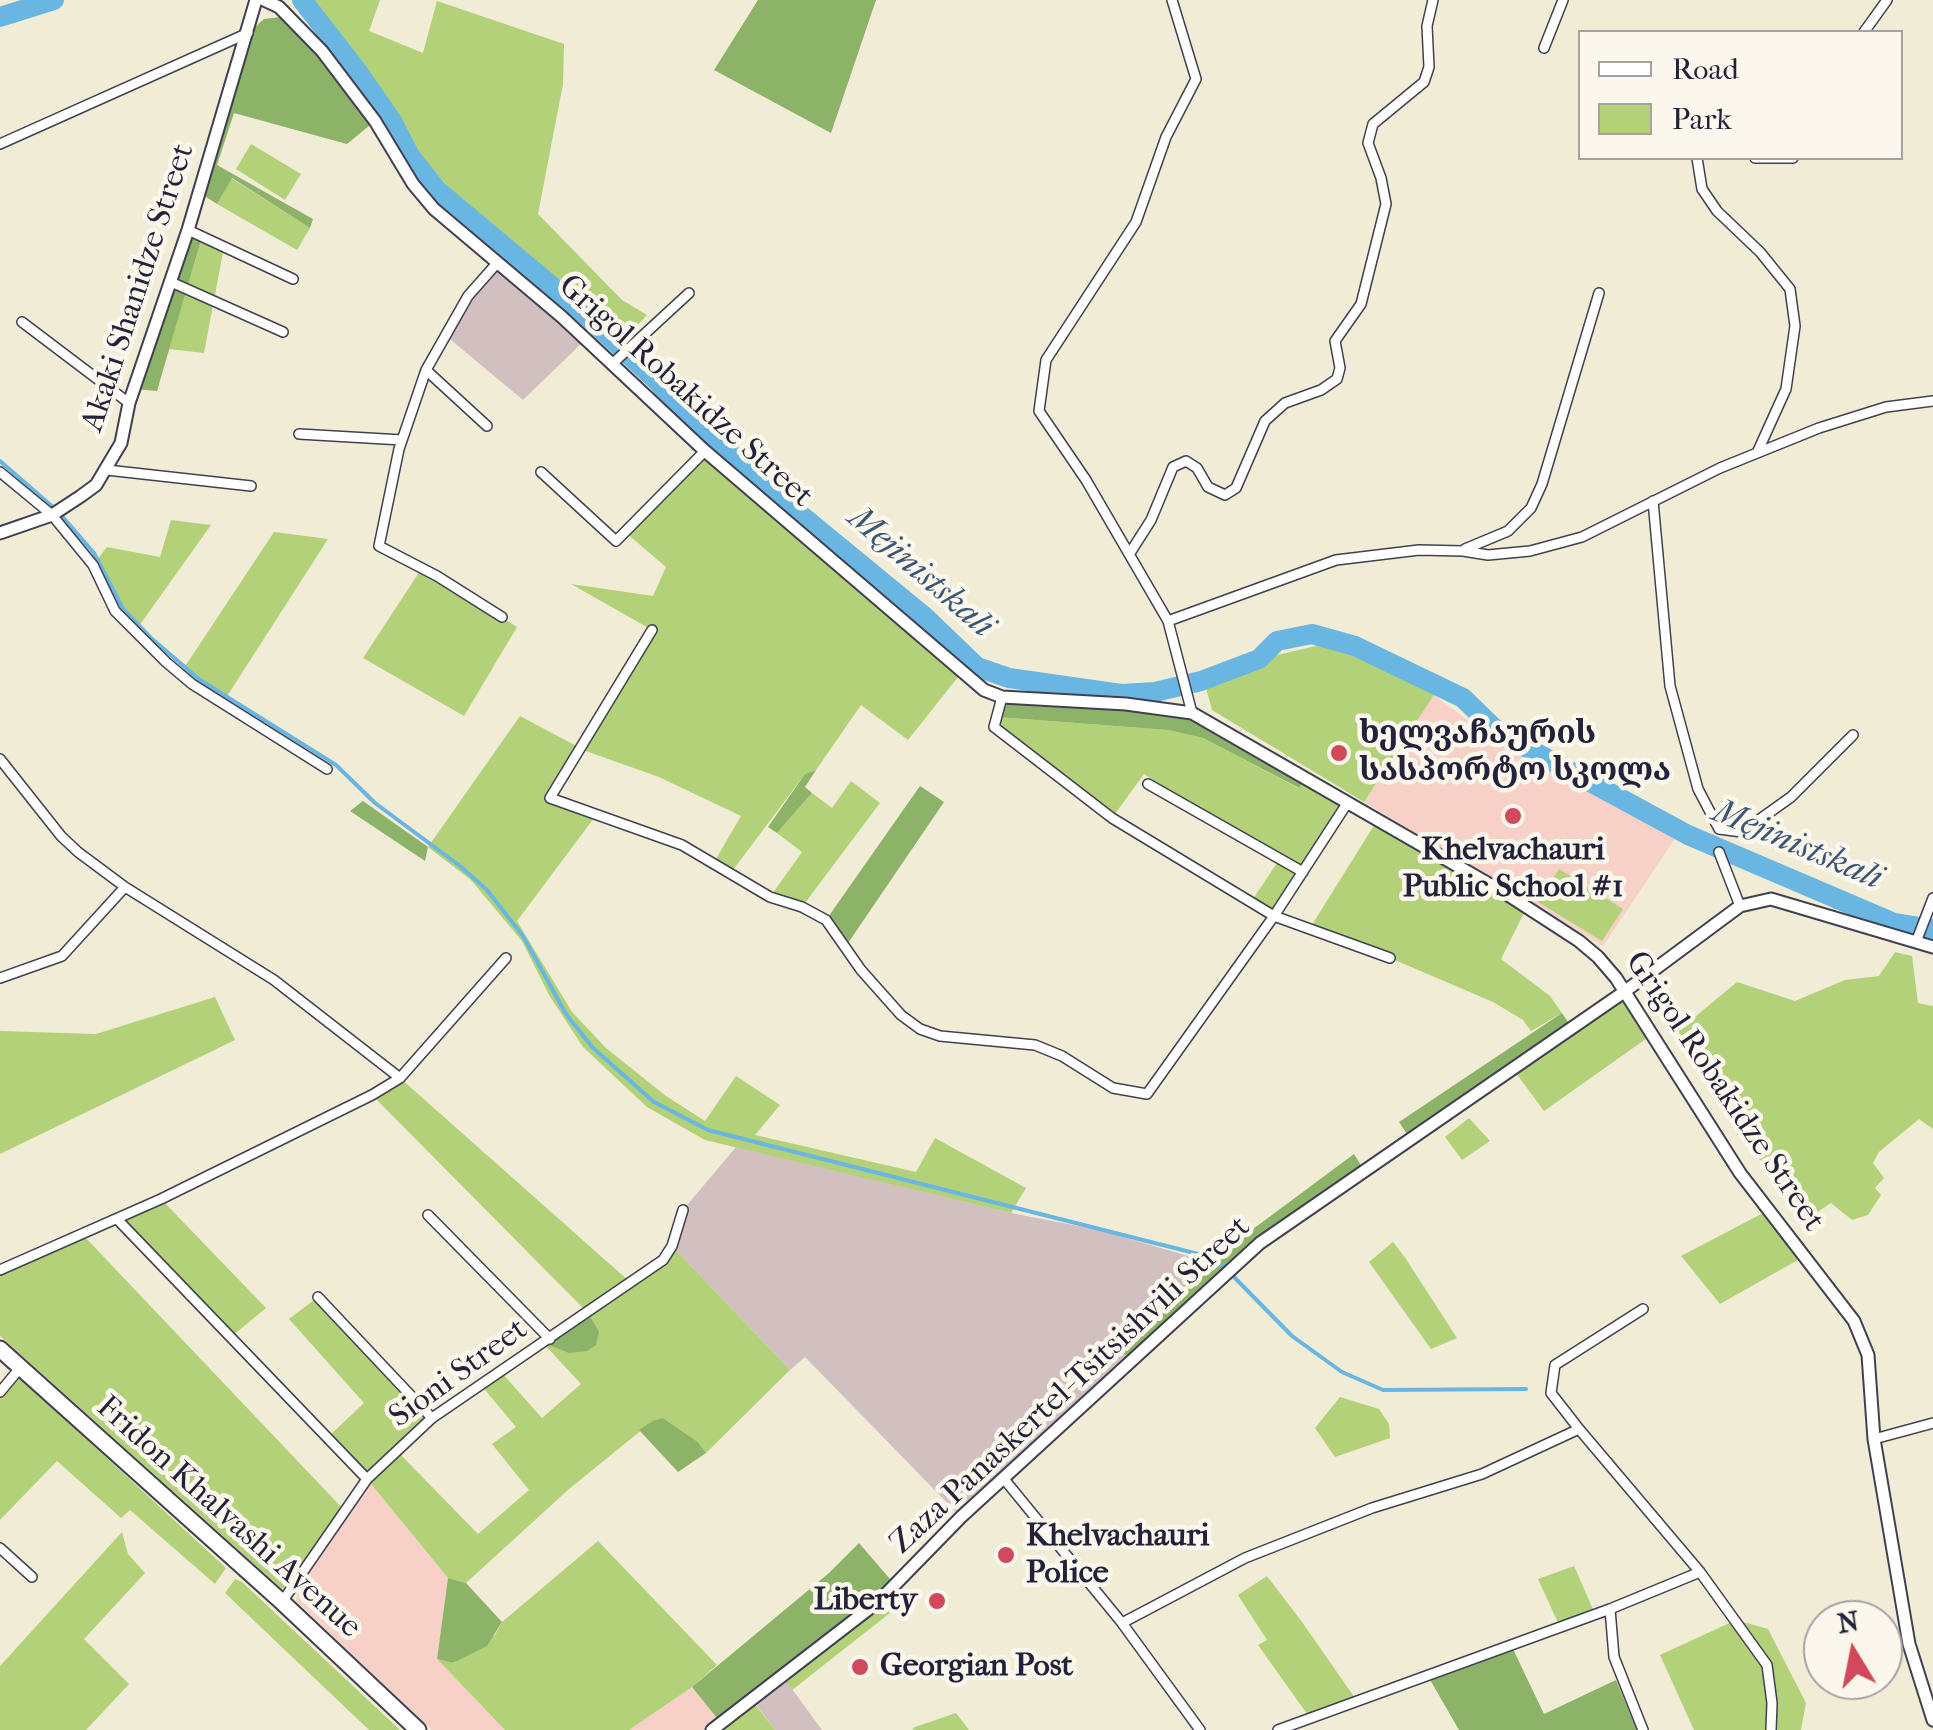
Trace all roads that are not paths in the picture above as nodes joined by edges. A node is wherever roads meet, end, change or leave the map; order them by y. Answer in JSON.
{"nodes":[{"id":1,"x":260,"y":0,"type":"edge"},
{"id":2,"x":1172,"y":0,"type":"edge"},
{"id":3,"x":1433,"y":0,"type":"edge"},
{"id":4,"x":1563,"y":0,"type":"edge"},
{"id":5,"x":1887,"y":0,"type":"edge"},
{"id":6,"x":1865,"y":30,"type":"edge"},
{"id":7,"x":248,"y":33,"type":"junction"},
{"id":8,"x":1544,"y":48,"type":"dead end"},
{"id":9,"x":0,"y":144,"type":"edge"},
{"id":10,"x":1697,"y":160,"type":"edge"},
{"id":11,"x":188,"y":230,"type":"junction"},
{"id":12,"x":498,"y":262,"type":"junction"},
{"id":13,"x":293,"y":279,"type":"dead end"},
{"id":14,"x":172,"y":282,"type":"junction"},
{"id":15,"x":689,"y":293,"type":"dead end"},
{"id":16,"x":1599,"y":293,"type":"dead end"},
{"id":17,"x":22,"y":322,"type":"dead end"},
{"id":18,"x":284,"y":332,"type":"dead end"},
{"id":19,"x":614,"y":361,"type":"junction"},
{"id":20,"x":426,"y":370,"type":"junction"},
{"id":21,"x":1933,"y":401,"type":"edge"},
{"id":22,"x":129,"y":403,"type":"junction"},
{"id":23,"x":487,"y":426,"type":"dead end"},
{"id":24,"x":299,"y":434,"type":"dead end"},
{"id":25,"x":402,"y":440,"type":"junction"},
{"id":26,"x":705,"y":452,"type":"junction"},
{"id":27,"x":1757,"y":454,"type":"junction"},
{"id":28,"x":107,"y":470,"type":"junction"},
{"id":29,"x":0,"y":472,"type":"edge"},
{"id":30,"x":541,"y":472,"type":"dead end"},
{"id":31,"x":251,"y":486,"type":"dead end"},
{"id":32,"x":1653,"y":501,"type":"junction"},
{"id":33,"x":52,"y":515,"type":"junction"},
{"id":34,"x":0,"y":533,"type":"edge"},
{"id":35,"x":1463,"y":550,"type":"junction"},
{"id":36,"x":1130,"y":553,"type":"junction"},
{"id":37,"x":502,"y":617,"type":"dead end"},
{"id":38,"x":1168,"y":621,"type":"junction"},
{"id":39,"x":652,"y":630,"type":"dead end"},
{"id":40,"x":1002,"y":698,"type":"junction"},
{"id":41,"x":1192,"y":713,"type":"junction"},
{"id":42,"x":1853,"y":734,"type":"dead end"},
{"id":43,"x":0,"y":758,"type":"edge"},
{"id":44,"x":326,"y":769,"type":"dead end"},
{"id":45,"x":1148,"y":784,"type":"dead end"},
{"id":46,"x":1348,"y":802,"type":"junction"},
{"id":47,"x":1719,"y":852,"type":"dead end"},
{"id":48,"x":1303,"y":872,"type":"junction"},
{"id":49,"x":124,"y":887,"type":"junction"},
{"id":50,"x":1933,"y":898,"type":"edge"},
{"id":51,"x":1740,"y":906,"type":"junction"},
{"id":52,"x":1274,"y":916,"type":"junction"},
{"id":53,"x":1917,"y":937,"type":"junction"},
{"id":54,"x":1933,"y":947,"type":"edge"},
{"id":55,"x":506,"y":958,"type":"dead end"},
{"id":56,"x":1390,"y":958,"type":"dead end"},
{"id":57,"x":0,"y":978,"type":"edge"},
{"id":58,"x":1624,"y":992,"type":"junction"},
{"id":59,"x":400,"y":1078,"type":"junction"},
{"id":60,"x":683,"y":1210,"type":"dead end"},
{"id":61,"x":428,"y":1214,"type":"dead end"},
{"id":62,"x":117,"y":1218,"type":"junction"},
{"id":63,"x":0,"y":1270,"type":"edge"},
{"id":64,"x":318,"y":1297,"type":"dead end"},
{"id":65,"x":1643,"y":1309,"type":"dead end"},
{"id":66,"x":550,"y":1339,"type":"junction"},
{"id":67,"x":0,"y":1349,"type":"edge"},
{"id":68,"x":20,"y":1368,"type":"junction"},
{"id":69,"x":0,"y":1392,"type":"edge"},
{"id":70,"x":432,"y":1418,"type":"junction"},
{"id":71,"x":1933,"y":1423,"type":"edge"},
{"id":72,"x":1580,"y":1430,"type":"junction"},
{"id":73,"x":1874,"y":1439,"type":"junction"},
{"id":74,"x":368,"y":1478,"type":"junction"},
{"id":75,"x":1004,"y":1478,"type":"junction"},
{"id":76,"x":0,"y":1548,"type":"edge"},
{"id":77,"x":1700,"y":1572,"type":"junction"},
{"id":78,"x":32,"y":1577,"type":"dead end"},
{"id":79,"x":282,"y":1602,"type":"junction"},
{"id":80,"x":1610,"y":1608,"type":"junction"},
{"id":81,"x":1122,"y":1623,"type":"junction"},
{"id":82,"x":1933,"y":1720,"type":"edge"},
{"id":83,"x":418,"y":1730,"type":"edge"},
{"id":84,"x":712,"y":1730,"type":"edge"},
{"id":85,"x":1200,"y":1730,"type":"edge"},
{"id":86,"x":1278,"y":1730,"type":"edge"},
{"id":87,"x":1644,"y":1730,"type":"edge"},
{"id":88,"x":1771,"y":1730,"type":"edge"}],
"edges":[{"from":1,"to":7,"type":"street","name":"Akaki Shanidze Street"},
{"from":1,"to":12,"type":"street","name":"Grigol Robakidze Street"},
{"from":2,"to":36,"type":"street"},
{"from":3,"to":36,"type":"street"},
{"from":4,"to":8,"type":"street"},
{"from":5,"to":6,"type":"street"},
{"from":7,"to":9,"type":"street"},
{"from":7,"to":11,"type":"street","name":"Akaki Shanidze Street"},
{"from":10,"to":27,"type":"street"},
{"from":11,"to":13,"type":"street"},
{"from":11,"to":14,"type":"street","name":"Akaki Shanidze Street"},
{"from":12,"to":19,"type":"street","name":"Grigol Robakidze Street"},
{"from":12,"to":20,"type":"street"},
{"from":14,"to":18,"type":"street"},
{"from":14,"to":22,"type":"street","name":"Akaki Shanidze Street"},
{"from":15,"to":19,"type":"street"},
{"from":16,"to":35,"type":"street"},
{"from":17,"to":22,"type":"street"},
{"from":19,"to":26,"type":"street","name":"Grigol Robakidze Street"},
{"from":20,"to":23,"type":"street"},
{"from":20,"to":25,"type":"street"},
{"from":21,"to":27,"type":"street"},
{"from":22,"to":28,"type":"street","name":"Akaki Shanidze Street"},
{"from":24,"to":25,"type":"street"},
{"from":25,"to":37,"type":"street"},
{"from":26,"to":30,"type":"street"},
{"from":26,"to":40,"type":"street","name":"Grigol Robakidze Street"},
{"from":27,"to":32,"type":"street"},
{"from":28,"to":31,"type":"street"},
{"from":28,"to":33,"type":"street","name":"Akaki Shanidze Street"},
{"from":29,"to":33,"type":"street"},
{"from":32,"to":35,"type":"street"},
{"from":32,"to":42,"type":"street"},
{"from":33,"to":34,"type":"street","name":"Akaki Shanidze Street"},
{"from":33,"to":44,"type":"street"},
{"from":35,"to":38,"type":"street"},
{"from":36,"to":38,"type":"street"},
{"from":38,"to":41,"type":"street"},
{"from":39,"to":52,"type":"street"},
{"from":40,"to":41,"type":"street","name":"Grigol Robakidze Street"},
{"from":40,"to":52,"type":"street"},
{"from":41,"to":46,"type":"street","name":"Grigol Robakidze Street"},
{"from":43,"to":49,"type":"street"},
{"from":45,"to":48,"type":"street"},
{"from":46,"to":48,"type":"street"},
{"from":46,"to":58,"type":"street","name":"Grigol Robakidze Street"},
{"from":47,"to":51,"type":"street"},
{"from":48,"to":52,"type":"street"},
{"from":49,"to":57,"type":"street"},
{"from":49,"to":59,"type":"street"},
{"from":50,"to":53,"type":"street"},
{"from":51,"to":53,"type":"street"},
{"from":51,"to":58,"type":"street","name":"Zaza Panaskertel-Tsitsishvili Street"},
{"from":52,"to":56,"type":"street"},
{"from":53,"to":54,"type":"street"},
{"from":55,"to":59,"type":"street"},
{"from":58,"to":73,"type":"street","name":"Grigol Robakidze Street"},
{"from":58,"to":75,"type":"street","name":"Zaza Panaskertel-Tsitsishvili Street"},
{"from":59,"to":62,"type":"street"},
{"from":60,"to":66,"type":"street","name":"Sioni Street"},
{"from":61,"to":66,"type":"street"},
{"from":62,"to":63,"type":"street"},
{"from":62,"to":74,"type":"street"},
{"from":64,"to":70,"type":"street"},
{"from":65,"to":72,"type":"street"},
{"from":66,"to":70,"type":"street","name":"Sioni Street"},
{"from":67,"to":68,"type":"main road","name":"Fridon Khalvashi Avenue"},
{"from":68,"to":69,"type":"street"},
{"from":68,"to":79,"type":"main road","name":"Fridon Khalvashi Avenue"},
{"from":70,"to":74,"type":"street","name":"Sioni Street"},
{"from":71,"to":73,"type":"street"},
{"from":72,"to":77,"type":"street"},
{"from":72,"to":81,"type":"street"},
{"from":73,"to":82,"type":"street","name":"Grigol Robakidze Street"},
{"from":74,"to":79,"type":"street","name":"Sioni Street"},
{"from":75,"to":81,"type":"street"},
{"from":75,"to":84,"type":"street","name":"Zaza Panaskertel-Tsitsishvili Street"},
{"from":76,"to":78,"type":"street"},
{"from":77,"to":80,"type":"street"},
{"from":77,"to":88,"type":"street"},
{"from":79,"to":83,"type":"main road","name":"Fridon Khalvashi Avenue"},
{"from":80,"to":86,"type":"street"},
{"from":80,"to":87,"type":"street"},
{"from":81,"to":85,"type":"street"}]}
